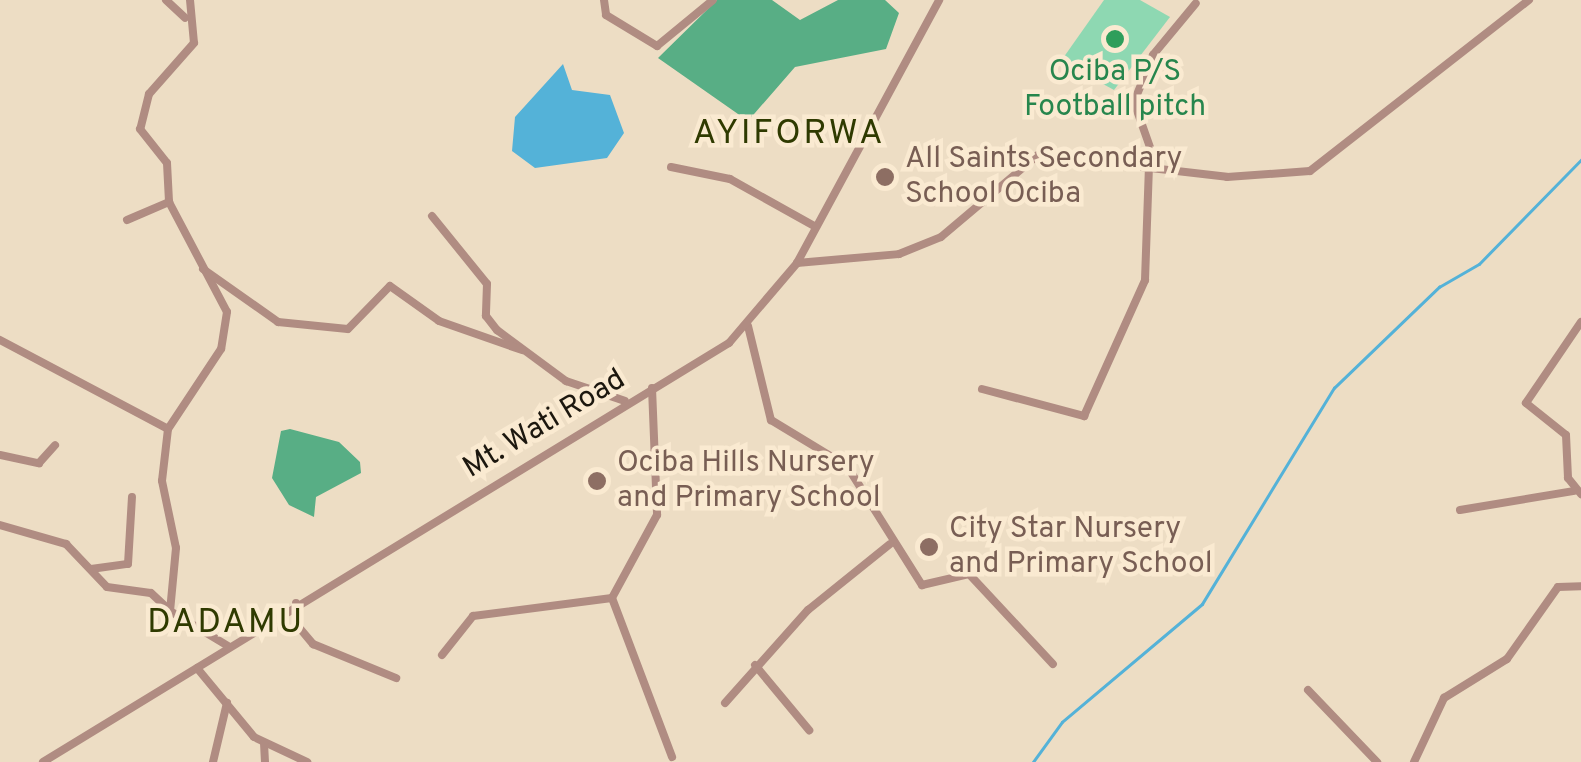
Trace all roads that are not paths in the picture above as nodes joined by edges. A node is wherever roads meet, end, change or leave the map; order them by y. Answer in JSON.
{"nodes":[{"id":1,"x":166,"y":0,"type":"edge"},
{"id":2,"x":190,"y":0,"type":"edge"},
{"id":3,"x":604,"y":0,"type":"edge"},
{"id":4,"x":713,"y":0,"type":"edge"},
{"id":5,"x":939,"y":0,"type":"edge"},
{"id":6,"x":1530,"y":0,"type":"edge"},
{"id":7,"x":1196,"y":2,"type":"dead end"},
{"id":8,"x":185,"y":18,"type":"junction"},
{"id":9,"x":1153,"y":166,"type":"junction"},
{"id":10,"x":670,"y":168,"type":"dead end"},
{"id":11,"x":169,"y":202,"type":"junction"},
{"id":12,"x":432,"y":216,"type":"dead end"},
{"id":13,"x":128,"y":220,"type":"dead end"},
{"id":14,"x":816,"y":226,"type":"junction"},
{"id":15,"x":194,"y":261,"type":"junction"},
{"id":16,"x":796,"y":263,"type":"junction"},
{"id":17,"x":1581,"y":322,"type":"edge"},
{"id":18,"x":748,"y":326,"type":"junction"},
{"id":19,"x":0,"y":340,"type":"edge"},
{"id":20,"x":522,"y":350,"type":"junction"},
{"id":21,"x":652,"y":388,"type":"junction"},
{"id":22,"x":982,"y":389,"type":"dead end"},
{"id":23,"x":625,"y":400,"type":"junction"},
{"id":24,"x":168,"y":429,"type":"junction"},
{"id":25,"x":55,"y":445,"type":"dead end"},
{"id":26,"x":0,"y":455,"type":"edge"},
{"id":27,"x":1577,"y":492,"type":"edge"},
{"id":28,"x":132,"y":498,"type":"dead end"},
{"id":29,"x":1460,"y":510,"type":"dead end"},
{"id":30,"x":0,"y":525,"type":"edge"},
{"id":31,"x":890,"y":544,"type":"junction"},
{"id":32,"x":92,"y":569,"type":"junction"},
{"id":33,"x":1581,"y":586,"type":"edge"},
{"id":34,"x":612,"y":598,"type":"junction"},
{"id":35,"x":296,"y":603,"type":"junction"},
{"id":36,"x":170,"y":610,"type":"junction"},
{"id":37,"x":228,"y":646,"type":"junction"},
{"id":38,"x":442,"y":655,"type":"dead end"},
{"id":39,"x":1053,"y":664,"type":"dead end"},
{"id":40,"x":755,"y":665,"type":"junction"},
{"id":41,"x":197,"y":668,"type":"junction"},
{"id":42,"x":396,"y":678,"type":"dead end"},
{"id":43,"x":1308,"y":690,"type":"dead end"},
{"id":44,"x":228,"y":700,"type":"junction"},
{"id":45,"x":725,"y":703,"type":"dead end"},
{"id":46,"x":809,"y":730,"type":"dead end"},
{"id":47,"x":264,"y":744,"type":"junction"},
{"id":48,"x":672,"y":757,"type":"dead end"},
{"id":49,"x":43,"y":762,"type":"edge"},
{"id":50,"x":213,"y":762,"type":"edge"},
{"id":51,"x":266,"y":762,"type":"edge"},
{"id":52,"x":307,"y":762,"type":"edge"},
{"id":53,"x":1377,"y":762,"type":"edge"},
{"id":54,"x":1414,"y":762,"type":"edge"}],
"edges":[{"from":1,"to":8,"type":"street"},
{"from":2,"to":8,"type":"street"},
{"from":3,"to":4,"type":"street"},
{"from":5,"to":14,"type":"street","name":"Mt. Wati Road"},
{"from":6,"to":9,"type":"street"},
{"from":7,"to":9,"type":"street"},
{"from":8,"to":11,"type":"street"},
{"from":9,"to":16,"type":"street"},
{"from":9,"to":22,"type":"street"},
{"from":10,"to":14,"type":"street"},
{"from":11,"to":13,"type":"street"},
{"from":11,"to":15,"type":"street"},
{"from":12,"to":20,"type":"street"},
{"from":14,"to":16,"type":"street","name":"Mt. Wati Road"},
{"from":15,"to":20,"type":"street"},
{"from":15,"to":24,"type":"street"},
{"from":16,"to":18,"type":"street","name":"Mt. Wati Road"},
{"from":17,"to":27,"type":"street"},
{"from":18,"to":21,"type":"street","name":"Mt. Wati Road"},
{"from":18,"to":31,"type":"street"},
{"from":19,"to":24,"type":"street"},
{"from":20,"to":23,"type":"street"},
{"from":21,"to":23,"type":"street","name":"Mt. Wati Road"},
{"from":21,"to":34,"type":"street"},
{"from":23,"to":35,"type":"street","name":"Mt. Wati Road"},
{"from":24,"to":36,"type":"street"},
{"from":25,"to":26,"type":"street"},
{"from":27,"to":29,"type":"street"},
{"from":28,"to":32,"type":"street"},
{"from":30,"to":32,"type":"street"},
{"from":31,"to":39,"type":"street"},
{"from":31,"to":40,"type":"street"},
{"from":32,"to":36,"type":"street"},
{"from":33,"to":54,"type":"street"},
{"from":34,"to":38,"type":"street"},
{"from":34,"to":48,"type":"street"},
{"from":35,"to":37,"type":"street","name":"Mt. Wati Road"},
{"from":35,"to":42,"type":"street"},
{"from":36,"to":37,"type":"street"},
{"from":37,"to":41,"type":"street","name":"Mt. Wati Road"},
{"from":40,"to":45,"type":"street"},
{"from":40,"to":46,"type":"street"},
{"from":41,"to":44,"type":"street"},
{"from":41,"to":49,"type":"street","name":"Mt. Wati Road"},
{"from":43,"to":53,"type":"street"},
{"from":44,"to":47,"type":"street"},
{"from":44,"to":50,"type":"street"},
{"from":47,"to":51,"type":"street"},
{"from":47,"to":52,"type":"street"}]}
